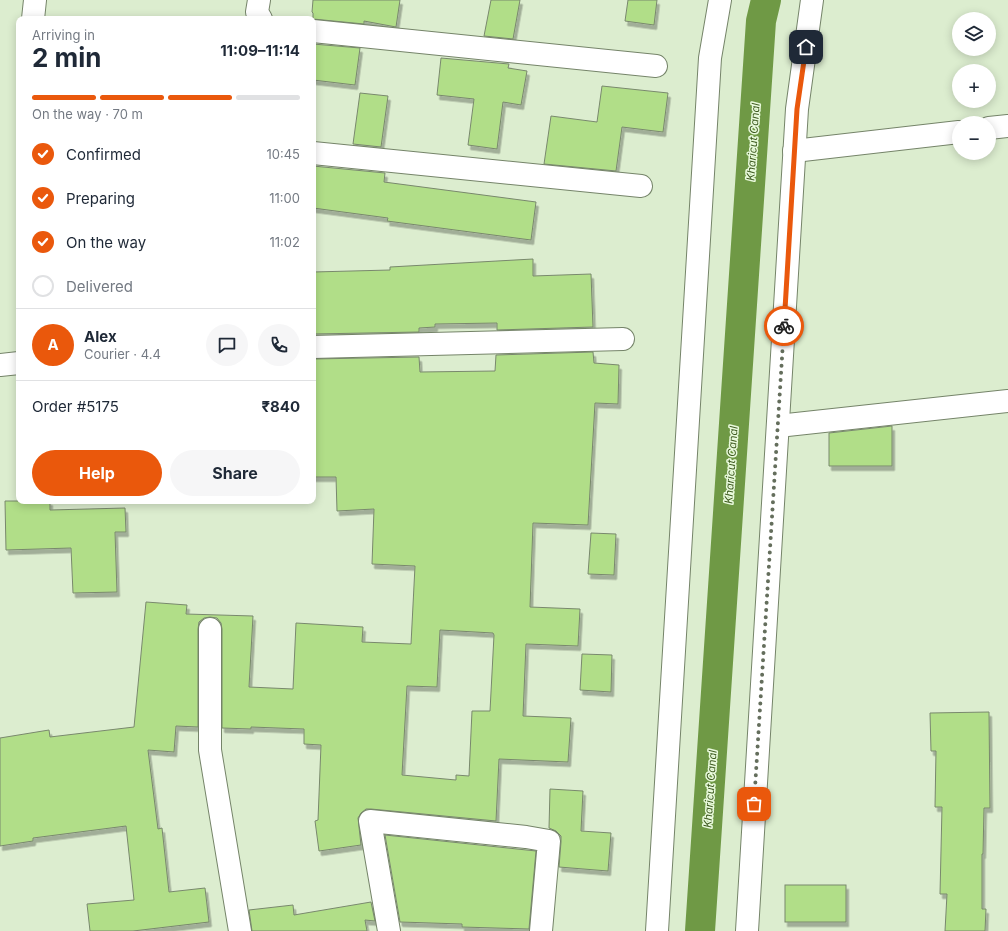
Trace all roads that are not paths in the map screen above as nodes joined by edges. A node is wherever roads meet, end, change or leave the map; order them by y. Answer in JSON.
{"nodes":[{"id":1,"x":35,"y":0,"type":"edge"},
{"id":2,"x":259,"y":0,"type":"edge"},
{"id":3,"x":720,"y":0,"type":"edge"},
{"id":4,"x":812,"y":0,"type":"edge"},
{"id":5,"x":33,"y":16,"type":"edge"},
{"id":6,"x":259,"y":16,"type":"edge"},
{"id":7,"x":316,"y":31,"type":"edge"},
{"id":8,"x":656,"y":66,"type":"dead end"},
{"id":9,"x":1008,"y":126,"type":"edge"},
{"id":10,"x":996,"y":127,"type":"edge"},
{"id":11,"x":952,"y":133,"type":"edge"},
{"id":12,"x":794,"y":151,"type":"junction"},
{"id":13,"x":316,"y":153,"type":"edge"},
{"id":14,"x":641,"y":186,"type":"dead end"},
{"id":15,"x":623,"y":339,"type":"dead end"},
{"id":16,"x":316,"y":347,"type":"edge"},
{"id":17,"x":16,"y":364,"type":"edge"},
{"id":18,"x":0,"y":365,"type":"edge"},
{"id":19,"x":1008,"y":401,"type":"edge"},
{"id":20,"x":778,"y":426,"type":"junction"},
{"id":21,"x":210,"y":629,"type":"dead end"},
{"id":22,"x":240,"y":931,"type":"edge"},
{"id":23,"x":389,"y":931,"type":"edge"},
{"id":24,"x":541,"y":931,"type":"edge"},
{"id":25,"x":656,"y":931,"type":"edge"},
{"id":26,"x":747,"y":931,"type":"edge"}],
"edges":[{"from":1,"to":5,"type":"street"},
{"from":2,"to":6,"type":"street"},
{"from":3,"to":25,"type":"street"},
{"from":4,"to":12,"type":"street"},
{"from":7,"to":8,"type":"street"},
{"from":9,"to":10,"type":"street"},
{"from":11,"to":12,"type":"street"},
{"from":12,"to":20,"type":"street"},
{"from":13,"to":14,"type":"street"},
{"from":15,"to":16,"type":"street"},
{"from":17,"to":18,"type":"street"},
{"from":19,"to":20,"type":"street"},
{"from":20,"to":26,"type":"street"},
{"from":21,"to":22,"type":"street"},
{"from":23,"to":24,"type":"street"}]}
